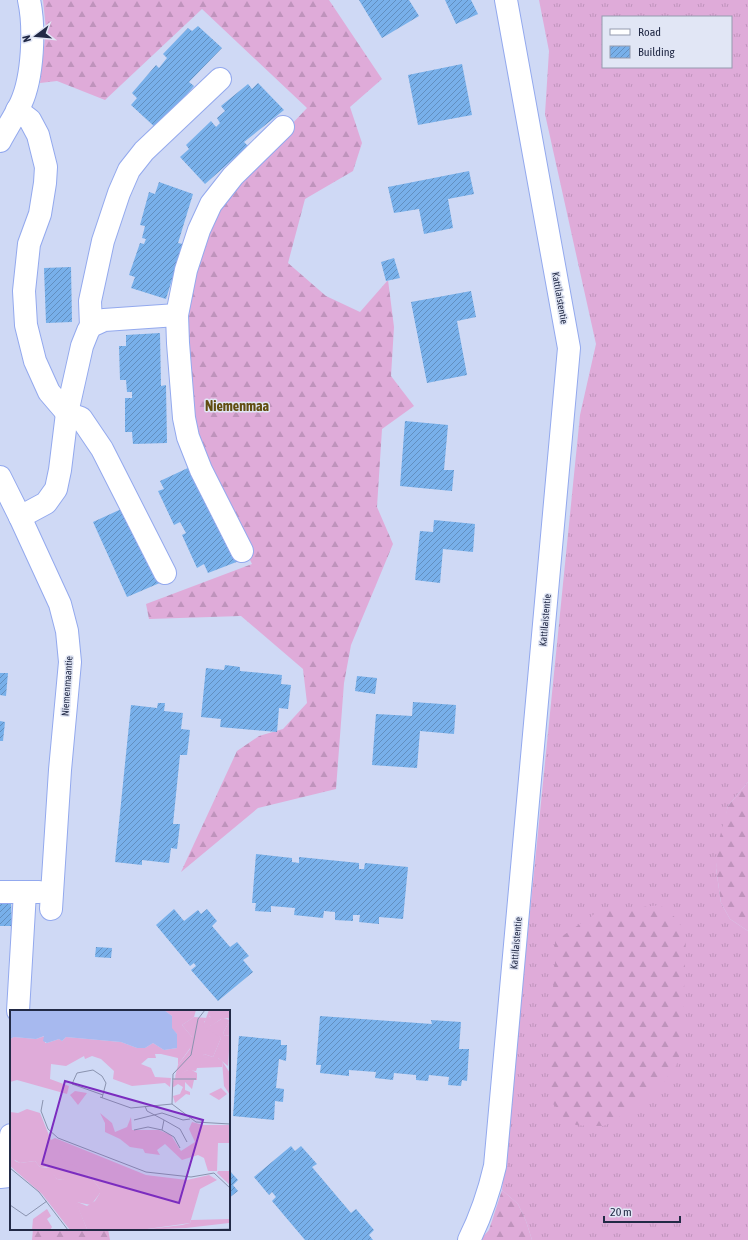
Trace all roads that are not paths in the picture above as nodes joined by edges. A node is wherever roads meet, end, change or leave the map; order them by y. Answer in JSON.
{"nodes":[{"id":1,"x":29,"y":0,"type":"edge"},
{"id":2,"x":506,"y":0,"type":"edge"},
{"id":3,"x":220,"y":79,"type":"dead end"},
{"id":4,"x":17,"y":110,"type":"junction"},
{"id":5,"x":282,"y":127,"type":"dead end"},
{"id":6,"x":0,"y":140,"type":"edge"},
{"id":7,"x":177,"y":315,"type":"junction"},
{"id":8,"x":91,"y":326,"type":"junction"},
{"id":9,"x":67,"y":413,"type":"junction"},
{"id":10,"x":0,"y":477,"type":"edge"},
{"id":11,"x":20,"y":517,"type":"junction"},
{"id":12,"x":242,"y":551,"type":"dead end"},
{"id":13,"x":166,"y":573,"type":"dead end"},
{"id":14,"x":0,"y":892,"type":"edge"},
{"id":15,"x":25,"y":892,"type":"junction"},
{"id":16,"x":18,"y":1010,"type":"edge"},
{"id":17,"x":10,"y":1156,"type":"edge"},
{"id":18,"x":0,"y":1176,"type":"edge"},
{"id":19,"x":469,"y":1240,"type":"edge"}],
"edges":[{"from":1,"to":4,"type":"street"},
{"from":2,"to":19,"type":"street","name":"Kattilaistentie"},
{"from":3,"to":8,"type":"street"},
{"from":4,"to":6,"type":"street"},
{"from":4,"to":9,"type":"street"},
{"from":5,"to":7,"type":"street"},
{"from":7,"to":8,"type":"street"},
{"from":7,"to":12,"type":"street"},
{"from":8,"to":9,"type":"street"},
{"from":9,"to":11,"type":"street"},
{"from":9,"to":13,"type":"street"},
{"from":10,"to":11,"type":"street","name":"Niemenmaantie"},
{"from":11,"to":15,"type":"street","name":"Niemenmaantie"},
{"from":14,"to":15,"type":"street"},
{"from":15,"to":16,"type":"street"},
{"from":17,"to":18,"type":"street"}]}
